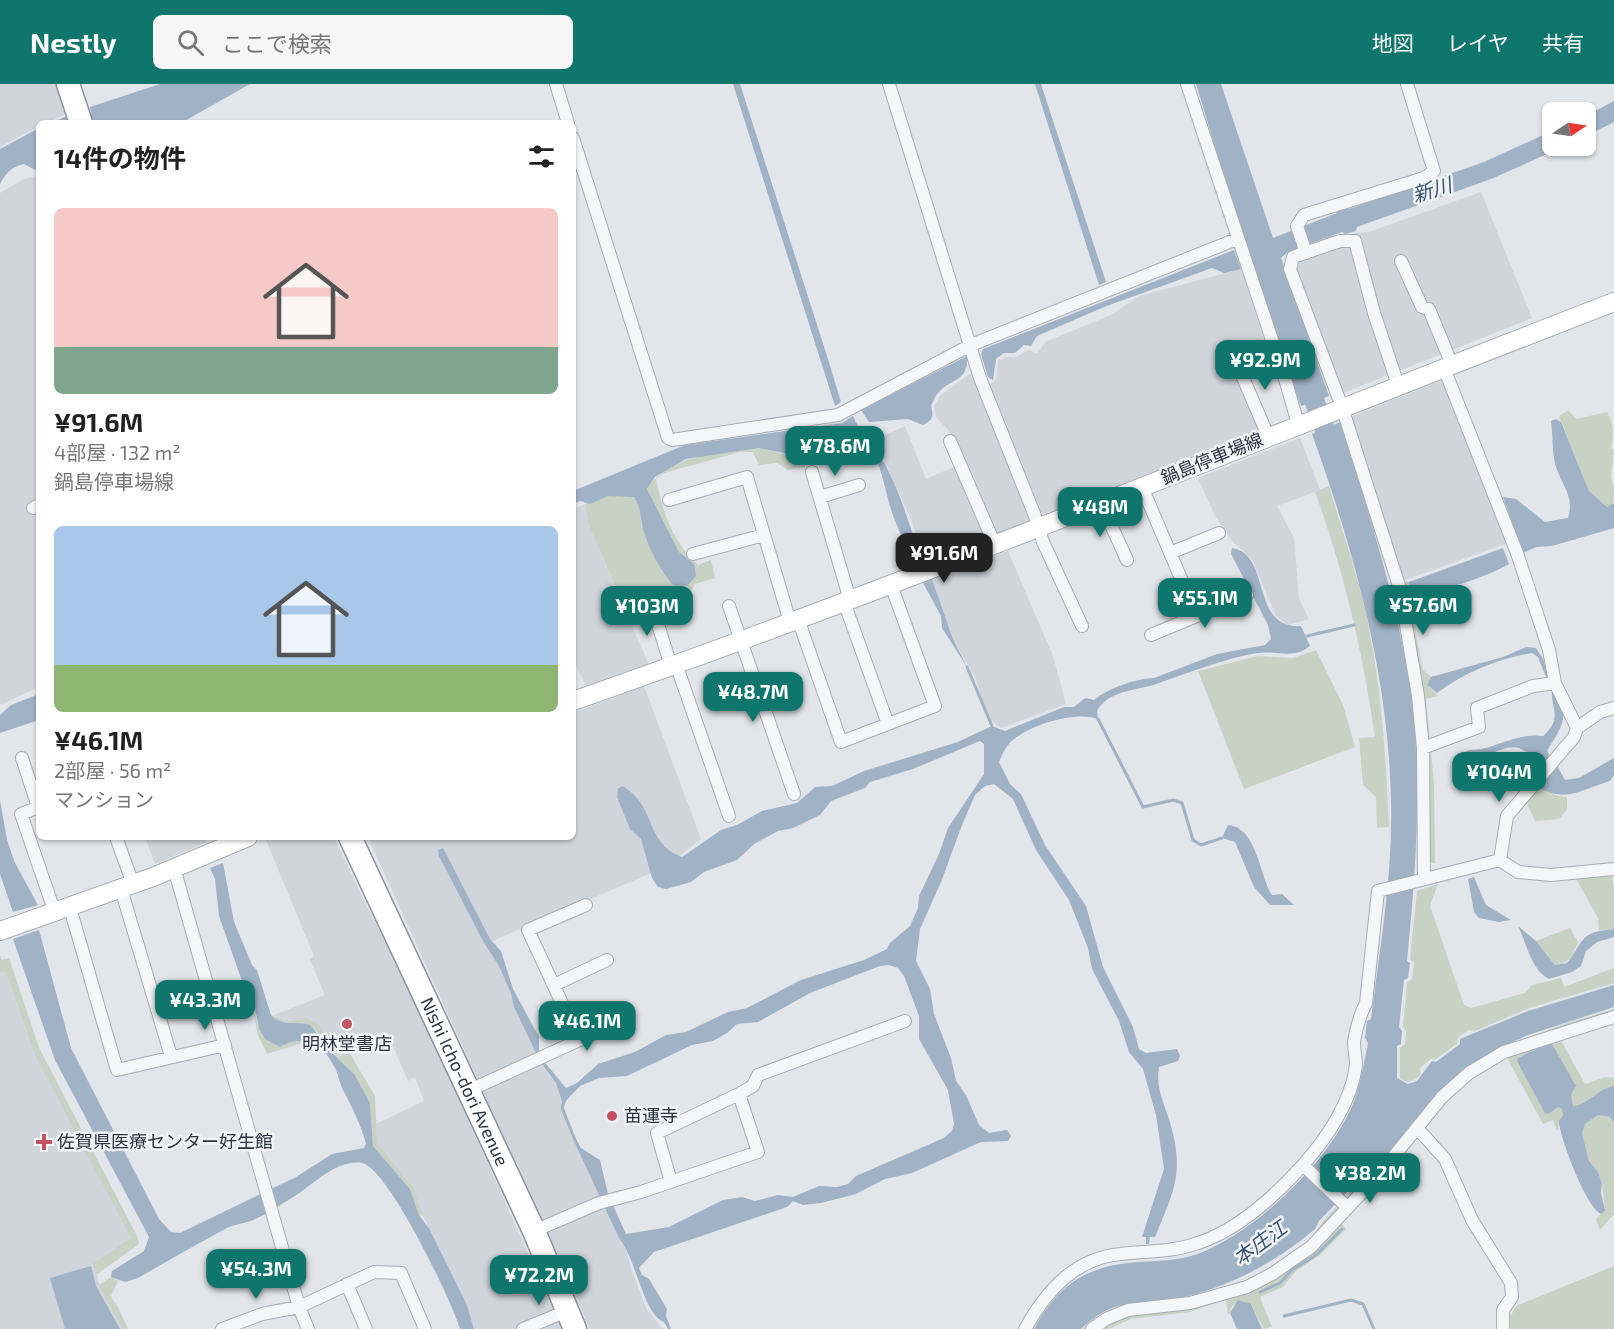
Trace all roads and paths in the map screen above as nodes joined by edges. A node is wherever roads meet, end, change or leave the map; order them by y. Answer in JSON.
{"nodes":[{"id":1,"x":68,"y":84,"type":"edge"},
{"id":2,"x":556,"y":84,"type":"edge"},
{"id":3,"x":889,"y":84,"type":"edge"},
{"id":4,"x":1187,"y":84,"type":"edge"},
{"id":5,"x":1407,"y":84,"type":"edge"},
{"id":6,"x":79,"y":118,"type":"edge"},
{"id":7,"x":567,"y":120,"type":"edge"},
{"id":8,"x":576,"y":157,"type":"edge"},
{"id":9,"x":1237,"y":239,"type":"junction"},
{"id":10,"x":1305,"y":251,"type":"junction"},
{"id":11,"x":1401,"y":261,"type":"dead end"},
{"id":12,"x":1614,"y":302,"type":"edge"},
{"id":13,"x":971,"y":345,"type":"junction"},
{"id":14,"x":1235,"y":359,"type":"dead end"},
{"id":15,"x":1448,"y":366,"type":"junction"},
{"id":16,"x":1398,"y":385,"type":"junction"},
{"id":17,"x":1342,"y":407,"type":"junction"},
{"id":18,"x":1298,"y":424,"type":"junction"},
{"id":19,"x":1268,"y":436,"type":"junction"},
{"id":20,"x":950,"y":441,"type":"dead end"},
{"id":21,"x":812,"y":472,"type":"dead end"},
{"id":22,"x":859,"y":485,"type":"dead end"},
{"id":23,"x":1142,"y":487,"type":"junction"},
{"id":24,"x":820,"y":497,"type":"junction"},
{"id":25,"x":669,"y":500,"type":"dead end"},
{"id":26,"x":1101,"y":503,"type":"junction"},
{"id":27,"x":1039,"y":528,"type":"junction"},
{"id":28,"x":1219,"y":533,"type":"dead end"},
{"id":29,"x":764,"y":535,"type":"junction"},
{"id":30,"x":995,"y":545,"type":"junction"},
{"id":31,"x":1170,"y":553,"type":"junction"},
{"id":32,"x":693,"y":554,"type":"dead end"},
{"id":33,"x":1127,"y":560,"type":"dead end"},
{"id":34,"x":891,"y":585,"type":"junction"},
{"id":35,"x":1247,"y":595,"type":"dead end"},
{"id":36,"x":650,"y":600,"type":"dead end"},
{"id":37,"x":847,"y":601,"type":"junction"},
{"id":38,"x":729,"y":606,"type":"dead end"},
{"id":39,"x":1197,"y":616,"type":"junction"},
{"id":40,"x":794,"y":621,"type":"junction"},
{"id":41,"x":1082,"y":626,"type":"dead end"},
{"id":42,"x":1151,"y":635,"type":"dead end"},
{"id":43,"x":740,"y":641,"type":"junction"},
{"id":44,"x":674,"y":665,"type":"junction"},
{"id":45,"x":1555,"y":683,"type":"junction"},
{"id":46,"x":576,"y":700,"type":"edge"},
{"id":47,"x":1614,"y":708,"type":"edge"},
{"id":48,"x":888,"y":724,"type":"junction"},
{"id":49,"x":1577,"y":728,"type":"junction"},
{"id":50,"x":1423,"y":748,"type":"junction"},
{"id":51,"x":22,"y":758,"type":"dead end"},
{"id":52,"x":794,"y":794,"type":"dead end"},
{"id":53,"x":36,"y":801,"type":"edge"},
{"id":54,"x":36,"y":808,"type":"edge"},
{"id":55,"x":729,"y":816,"type":"dead end"},
{"id":56,"x":117,"y":840,"type":"edge"},
{"id":57,"x":351,"y":840,"type":"edge"},
{"id":58,"x":224,"y":843,"type":"edge"},
{"id":59,"x":1500,"y":860,"type":"junction"},
{"id":60,"x":174,"y":868,"type":"junction"},
{"id":61,"x":1614,"y":869,"type":"edge"},
{"id":62,"x":1424,"y":878,"type":"junction"},
{"id":63,"x":127,"y":886,"type":"junction"},
{"id":64,"x":586,"y":905,"type":"dead end"},
{"id":65,"x":55,"y":913,"type":"junction"},
{"id":66,"x":7,"y":929,"type":"edge"},
{"id":67,"x":607,"y":960,"type":"dead end"},
{"id":68,"x":554,"y":985,"type":"junction"},
{"id":69,"x":1614,"y":1017,"type":"edge"},
{"id":70,"x":619,"y":1022,"type":"dead end"},
{"id":71,"x":905,"y":1022,"type":"dead end"},
{"id":72,"x":579,"y":1040,"type":"junction"},
{"id":73,"x":225,"y":1045,"type":"junction"},
{"id":74,"x":171,"y":1056,"type":"junction"},
{"id":75,"x":470,"y":1090,"type":"junction"},
{"id":76,"x":738,"y":1094,"type":"junction"},
{"id":77,"x":1417,"y":1128,"type":"junction"},
{"id":78,"x":1303,"y":1165,"type":"junction"},
{"id":79,"x":671,"y":1182,"type":"junction"},
{"id":80,"x":1346,"y":1206,"type":"junction"},
{"id":81,"x":534,"y":1231,"type":"junction"},
{"id":82,"x":347,"y":1284,"type":"junction"},
{"id":83,"x":298,"y":1307,"type":"junction"},
{"id":84,"x":571,"y":1320,"type":"edge"},
{"id":85,"x":222,"y":1329,"type":"edge"},
{"id":86,"x":308,"y":1329,"type":"edge"},
{"id":87,"x":366,"y":1329,"type":"edge"},
{"id":88,"x":425,"y":1329,"type":"edge"},
{"id":89,"x":524,"y":1329,"type":"edge"},
{"id":90,"x":1025,"y":1329,"type":"edge"},
{"id":91,"x":1092,"y":1329,"type":"edge"},
{"id":92,"x":1503,"y":1329,"type":"edge"}],
"edges":[{"from":1,"to":6,"type":"highway"},
{"from":2,"to":7,"type":"street"},
{"from":3,"to":13,"type":"street"},
{"from":4,"to":9,"type":"street"},
{"from":5,"to":10,"type":"street"},
{"from":8,"to":13,"type":"street"},
{"from":9,"to":13,"type":"street"},
{"from":9,"to":18,"type":"street"},
{"from":10,"to":16,"type":"street"},
{"from":10,"to":17,"type":"street"},
{"from":11,"to":15,"type":"street"},
{"from":12,"to":15,"type":"main road","name":"鍋島停車場線"},
{"from":13,"to":27,"type":"street"},
{"from":14,"to":19,"type":"street"},
{"from":15,"to":16,"type":"main road","name":"鍋島停車場線"},
{"from":15,"to":45,"type":"street"},
{"from":16,"to":17,"type":"main road","name":"鍋島停車場線"},
{"from":17,"to":18,"type":"main road","name":"鍋島停車場線"},
{"from":17,"to":50,"type":"street"},
{"from":18,"to":19,"type":"main road","name":"鍋島停車場線"},
{"from":19,"to":23,"type":"main road","name":"鍋島停車場線"},
{"from":20,"to":30,"type":"street"},
{"from":21,"to":24,"type":"street"},
{"from":22,"to":24,"type":"street"},
{"from":23,"to":26,"type":"main road","name":"鍋島停車場線"},
{"from":23,"to":31,"type":"street"},
{"from":24,"to":37,"type":"street"},
{"from":25,"to":29,"type":"street"},
{"from":26,"to":27,"type":"main road","name":"鍋島停車場線"},
{"from":26,"to":33,"type":"street"},
{"from":27,"to":30,"type":"main road","name":"鍋島停車場線"},
{"from":27,"to":41,"type":"street"},
{"from":28,"to":31,"type":"street"},
{"from":29,"to":32,"type":"street"},
{"from":29,"to":40,"type":"street"},
{"from":30,"to":34,"type":"main road","name":"鍋島停車場線"},
{"from":31,"to":39,"type":"street"},
{"from":34,"to":37,"type":"main road","name":"鍋島停車場線"},
{"from":34,"to":48,"type":"street"},
{"from":35,"to":39,"type":"street"},
{"from":36,"to":44,"type":"street"},
{"from":37,"to":40,"type":"main road","name":"鍋島停車場線"},
{"from":37,"to":48,"type":"street"},
{"from":38,"to":43,"type":"street"},
{"from":39,"to":42,"type":"street"},
{"from":40,"to":43,"type":"main road","name":"鍋島停車場線"},
{"from":40,"to":48,"type":"street"},
{"from":43,"to":44,"type":"main road","name":"鍋島停車場線"},
{"from":43,"to":52,"type":"street"},
{"from":44,"to":46,"type":"main road","name":"鍋島停車場線"},
{"from":44,"to":55,"type":"street"},
{"from":45,"to":49,"type":"street"},
{"from":45,"to":50,"type":"street"},
{"from":47,"to":49,"type":"street"},
{"from":49,"to":59,"type":"street"},
{"from":50,"to":62,"type":"street"},
{"from":51,"to":53,"type":"street"},
{"from":54,"to":65,"type":"street"},
{"from":56,"to":63,"type":"street"},
{"from":57,"to":75,"type":"highway","name":"Nishi Icho-dori Avenue"},
{"from":58,"to":60,"type":"main road"},
{"from":59,"to":61,"type":"street"},
{"from":59,"to":62,"type":"street"},
{"from":60,"to":63,"type":"main road"},
{"from":60,"to":73,"type":"street"},
{"from":62,"to":78,"type":"street"},
{"from":63,"to":65,"type":"main road"},
{"from":63,"to":74,"type":"street"},
{"from":64,"to":68,"type":"street"},
{"from":65,"to":66,"type":"main road"},
{"from":65,"to":74,"type":"street"},
{"from":67,"to":68,"type":"street"},
{"from":68,"to":72,"type":"street"},
{"from":69,"to":77,"type":"street"},
{"from":70,"to":72,"type":"street"},
{"from":71,"to":76,"type":"street"},
{"from":72,"to":75,"type":"street"},
{"from":73,"to":74,"type":"street"},
{"from":73,"to":83,"type":"street"},
{"from":75,"to":81,"type":"highway","name":"Nishi Icho-dori Avenue"},
{"from":76,"to":79,"type":"street"},
{"from":76,"to":79,"type":"street"},
{"from":77,"to":80,"type":"street"},
{"from":77,"to":92,"type":"street"},
{"from":78,"to":80,"type":"street"},
{"from":78,"to":90,"type":"street"},
{"from":79,"to":81,"type":"street"},
{"from":80,"to":91,"type":"street"},
{"from":81,"to":84,"type":"highway","name":"Nishi Icho-dori Avenue"},
{"from":82,"to":83,"type":"street"},
{"from":82,"to":87,"type":"street"},
{"from":82,"to":88,"type":"street"},
{"from":83,"to":85,"type":"street"},
{"from":83,"to":86,"type":"street"},
{"from":84,"to":89,"type":"street"}]}
